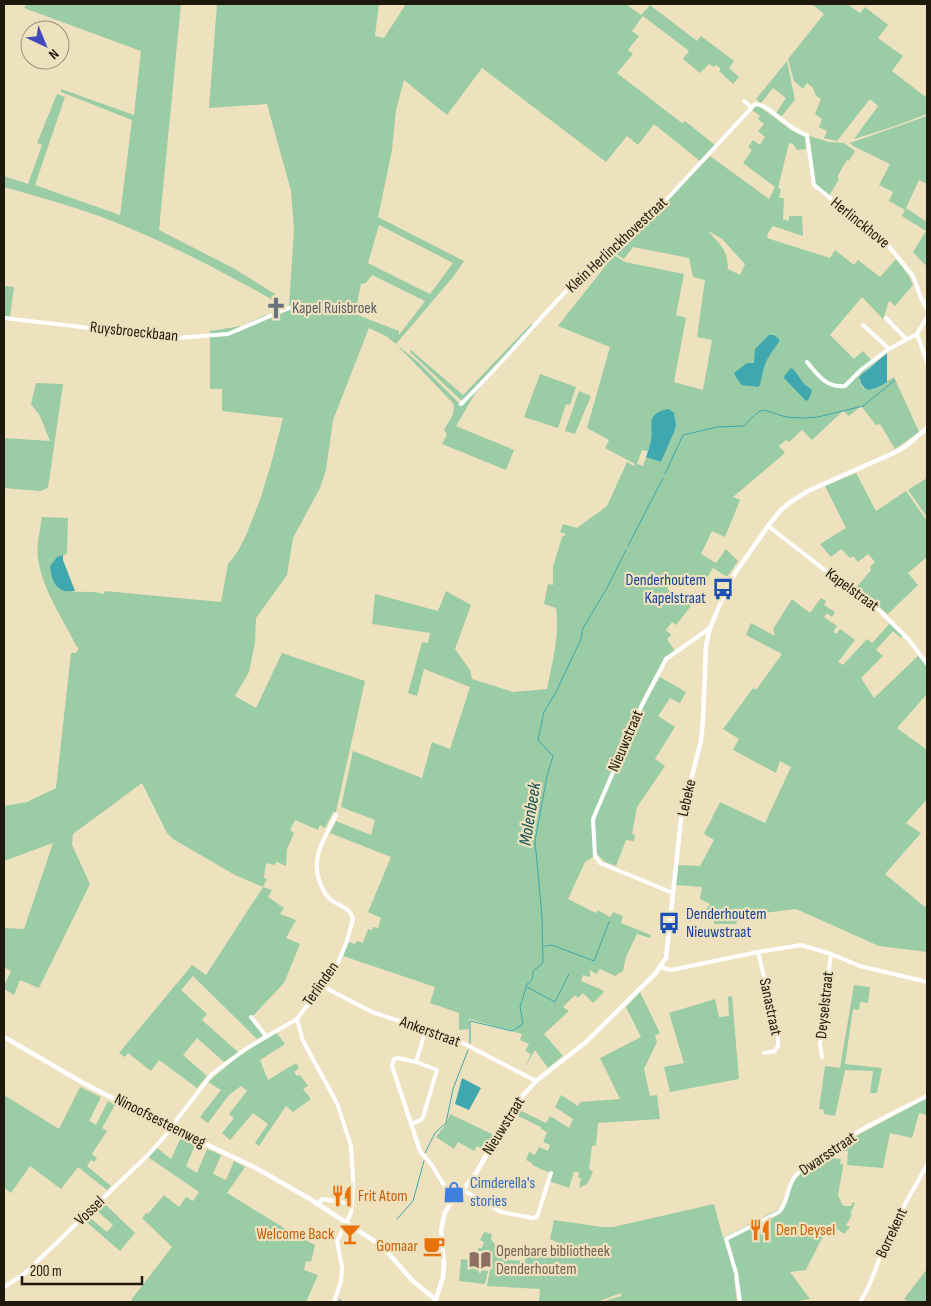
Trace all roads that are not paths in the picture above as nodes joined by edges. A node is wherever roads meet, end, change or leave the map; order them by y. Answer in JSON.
{"nodes":[{"id":1,"x":744,"y":101,"type":"dead end"},
{"id":2,"x":751,"y":107,"type":"junction"},
{"id":3,"x":289,"y":308,"type":"dead end"},
{"id":4,"x":927,"y":308,"type":"edge"},
{"id":5,"x":927,"y":317,"type":"edge"},
{"id":6,"x":4,"y":318,"type":"edge"},
{"id":7,"x":886,"y":318,"type":"dead end"},
{"id":8,"x":863,"y":325,"type":"dead end"},
{"id":9,"x":917,"y":334,"type":"junction"},
{"id":10,"x":906,"y":339,"type":"junction"},
{"id":11,"x":889,"y":349,"type":"junction"},
{"id":12,"x":807,"y":362,"type":"dead end"},
{"id":13,"x":927,"y":362,"type":"edge"},
{"id":14,"x":461,"y":404,"type":"dead end"},
{"id":15,"x":927,"y":428,"type":"edge"},
{"id":16,"x":768,"y":526,"type":"junction"},
{"id":17,"x":710,"y":628,"type":"junction"},
{"id":18,"x":927,"y":664,"type":"edge"},
{"id":19,"x":336,"y":815,"type":"dead end"},
{"id":20,"x":673,"y":893,"type":"junction"},
{"id":21,"x":758,"y":952,"type":"junction"},
{"id":22,"x":831,"y":954,"type":"junction"},
{"id":23,"x":660,"y":967,"type":"junction"},
{"id":24,"x":927,"y":982,"type":"edge"},
{"id":25,"x":322,"y":986,"type":"junction"},
{"id":26,"x":251,"y":1017,"type":"dead end"},
{"id":27,"x":297,"y":1020,"type":"junction"},
{"id":28,"x":426,"y":1029,"type":"junction"},
{"id":29,"x":266,"y":1036,"type":"junction"},
{"id":30,"x":4,"y":1037,"type":"edge"},
{"id":31,"x":764,"y":1053,"type":"dead end"},
{"id":32,"x":822,"y":1057,"type":"dead end"},
{"id":33,"x":416,"y":1062,"type":"junction"},
{"id":34,"x":536,"y":1081,"type":"junction"},
{"id":35,"x":927,"y":1096,"type":"edge"},
{"id":36,"x":411,"y":1124,"type":"junction"},
{"id":37,"x":172,"y":1128,"type":"junction"},
{"id":38,"x":927,"y":1165,"type":"edge"},
{"id":39,"x":551,"y":1173,"type":"dead end"},
{"id":40,"x":463,"y":1190,"type":"junction"},
{"id":41,"x":453,"y":1200,"type":"junction"},
{"id":42,"x":318,"y":1204,"type":"junction"},
{"id":43,"x":352,"y":1204,"type":"junction"},
{"id":44,"x":346,"y":1222,"type":"junction"},
{"id":45,"x":4,"y":1287,"type":"edge"},
{"id":46,"x":435,"y":1301,"type":"edge"},
{"id":47,"x":334,"y":1302,"type":"edge"},
{"id":48,"x":740,"y":1302,"type":"edge"},
{"id":49,"x":860,"y":1302,"type":"edge"}],
"edges":[{"from":1,"to":2,"type":"street"},
{"from":2,"to":4,"type":"street","name":"Herlinckhove"},
{"from":2,"to":14,"type":"street","name":"Klein Herlinckhovestraat"},
{"from":3,"to":6,"type":"street","name":"Ruysbroeckbaan"},
{"from":5,"to":9,"type":"street"},
{"from":7,"to":10,"type":"street"},
{"from":8,"to":11,"type":"street"},
{"from":9,"to":10,"type":"street"},
{"from":9,"to":13,"type":"street"},
{"from":10,"to":11,"type":"street"},
{"from":11,"to":12,"type":"street"},
{"from":15,"to":16,"type":"street","name":"Lebeke"},
{"from":16,"to":17,"type":"street","name":"Lebeke"},
{"from":16,"to":18,"type":"street","name":"Kapelstraat"},
{"from":17,"to":20,"type":"street","name":"Lebeke"},
{"from":17,"to":20,"type":"street","name":"Nieuwstraat"},
{"from":19,"to":25,"type":"street","name":"Terlinden"},
{"from":20,"to":23,"type":"street","name":"Lebeke"},
{"from":21,"to":22,"type":"street"},
{"from":21,"to":23,"type":"street"},
{"from":21,"to":31,"type":"street","name":"Sanastraat"},
{"from":22,"to":24,"type":"street"},
{"from":22,"to":32,"type":"street","name":"Deyselstraat"},
{"from":23,"to":34,"type":"street","name":"Nieuwstraat"},
{"from":25,"to":27,"type":"street","name":"Terlinden"},
{"from":25,"to":28,"type":"street","name":"Ankerstraat"},
{"from":26,"to":29,"type":"street"},
{"from":27,"to":29,"type":"street","name":"Vossel"},
{"from":27,"to":43,"type":"street","name":"Terlinden"},
{"from":28,"to":33,"type":"street"},
{"from":28,"to":34,"type":"street","name":"Ankerstraat"},
{"from":29,"to":37,"type":"street","name":"Vossel"},
{"from":30,"to":37,"type":"street","name":"Ninoofsesteenweg"},
{"from":33,"to":36,"type":"street"},
{"from":33,"to":36,"type":"street"},
{"from":34,"to":40,"type":"street","name":"Nieuwstraat"},
{"from":35,"to":48,"type":"street","name":"Dwarsstraat"},
{"from":36,"to":41,"type":"street"},
{"from":37,"to":42,"type":"street","name":"Ninoofsesteenweg"},
{"from":37,"to":45,"type":"street","name":"Vossel"},
{"from":38,"to":49,"type":"street","name":"Borrekent"},
{"from":39,"to":40,"type":"street"},
{"from":40,"to":41,"type":"street","name":"Nieuwstraat"},
{"from":41,"to":46,"type":"street","name":"Nieuwstraat"},
{"from":42,"to":43,"type":"street"},
{"from":42,"to":44,"type":"street","name":"Ninoofsesteenweg"},
{"from":43,"to":44,"type":"street","name":"Terlinden"},
{"from":44,"to":46,"type":"street","name":"Ninoofsesteenweg"},
{"from":44,"to":47,"type":"street","name":"Terlinden"}]}
